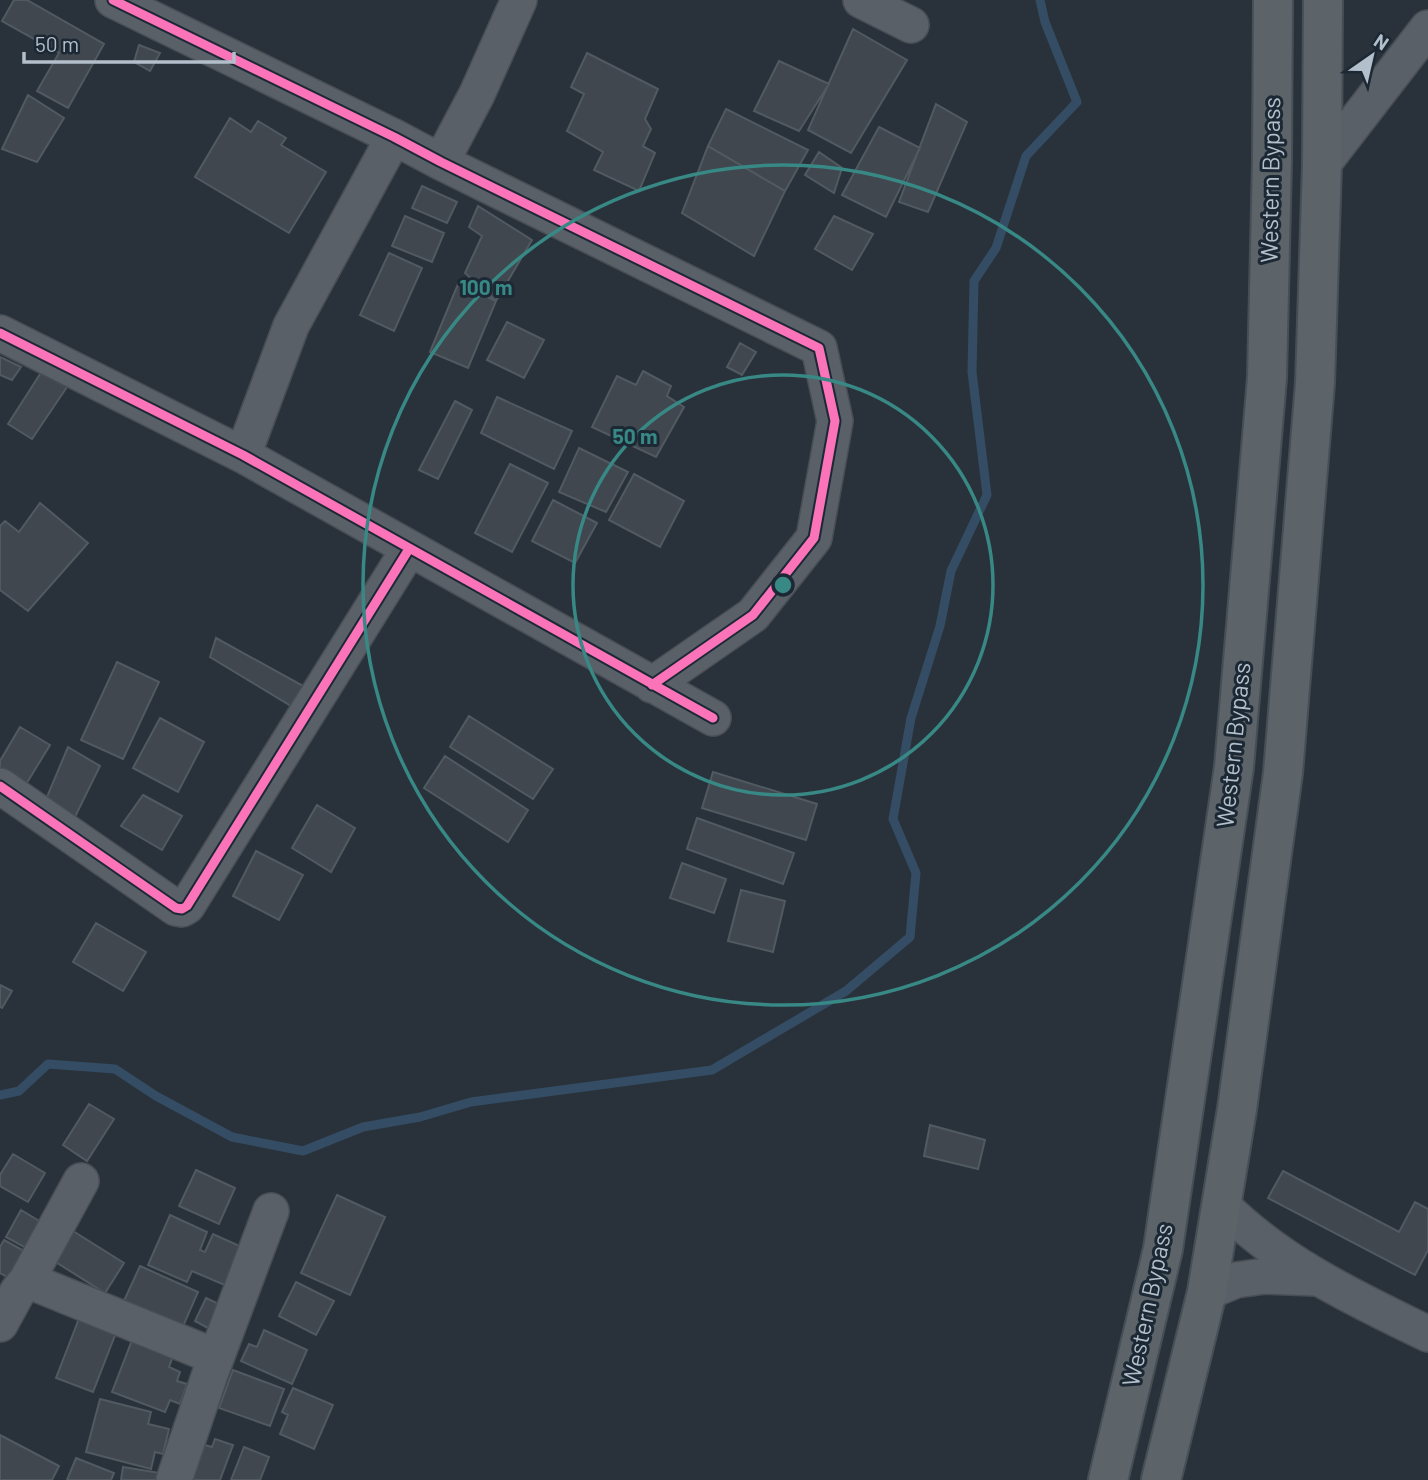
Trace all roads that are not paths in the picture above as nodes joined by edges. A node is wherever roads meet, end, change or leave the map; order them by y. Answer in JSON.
{"nodes":[{"id":1,"x":113,"y":0,"type":"edge"},
{"id":2,"x":519,"y":0,"type":"edge"},
{"id":3,"x":861,"y":0,"type":"edge"},
{"id":4,"x":1273,"y":0,"type":"edge"},
{"id":5,"x":1323,"y":0,"type":"edge"},
{"id":6,"x":911,"y":25,"type":"dead end"},
{"id":7,"x":1428,"y":28,"type":"edge"},
{"id":8,"x":394,"y":136,"type":"junction"},
{"id":9,"x":441,"y":162,"type":"junction"},
{"id":10,"x":1322,"y":165,"type":"junction"},
{"id":11,"x":0,"y":333,"type":"edge"},
{"id":12,"x":243,"y":455,"type":"junction"},
{"id":13,"x":409,"y":549,"type":"junction"},
{"id":14,"x":652,"y":685,"type":"junction"},
{"id":15,"x":713,"y":718,"type":"dead end"},
{"id":16,"x":0,"y":786,"type":"edge"},
{"id":17,"x":81,"y":1181,"type":"dead end"},
{"id":18,"x":1221,"y":1204,"type":"junction"},
{"id":19,"x":271,"y":1211,"type":"dead end"},
{"id":20,"x":1317,"y":1278,"type":"junction"},
{"id":21,"x":27,"y":1280,"type":"junction"},
{"id":22,"x":1207,"y":1292,"type":"junction"},
{"id":23,"x":0,"y":1324,"type":"edge"},
{"id":24,"x":1428,"y":1334,"type":"edge"},
{"id":25,"x":216,"y":1357,"type":"junction"},
{"id":26,"x":174,"y":1480,"type":"edge"},
{"id":27,"x":1108,"y":1480,"type":"edge"},
{"id":28,"x":1161,"y":1480,"type":"edge"}],
"edges":[{"from":1,"to":8,"type":"street"},
{"from":2,"to":9,"type":"street"},
{"from":3,"to":6,"type":"street"},
{"from":4,"to":27,"type":"main road","name":"Western Bypass"},
{"from":5,"to":10,"type":"main road","name":"Western Bypass"},
{"from":7,"to":10,"type":"street"},
{"from":8,"to":9,"type":"street"},
{"from":8,"to":12,"type":"street"},
{"from":9,"to":14,"type":"street"},
{"from":10,"to":18,"type":"main road","name":"Western Bypass"},
{"from":11,"to":12,"type":"street"},
{"from":12,"to":13,"type":"street"},
{"from":13,"to":14,"type":"street"},
{"from":13,"to":16,"type":"street"},
{"from":14,"to":15,"type":"street"},
{"from":17,"to":21,"type":"street"},
{"from":18,"to":20,"type":"street"},
{"from":18,"to":22,"type":"main road","name":"Western Bypass"},
{"from":19,"to":25,"type":"street"},
{"from":20,"to":22,"type":"street"},
{"from":20,"to":24,"type":"street"},
{"from":21,"to":23,"type":"street"},
{"from":21,"to":25,"type":"street"},
{"from":22,"to":28,"type":"main road","name":"Western Bypass"},
{"from":25,"to":26,"type":"street"}]}
